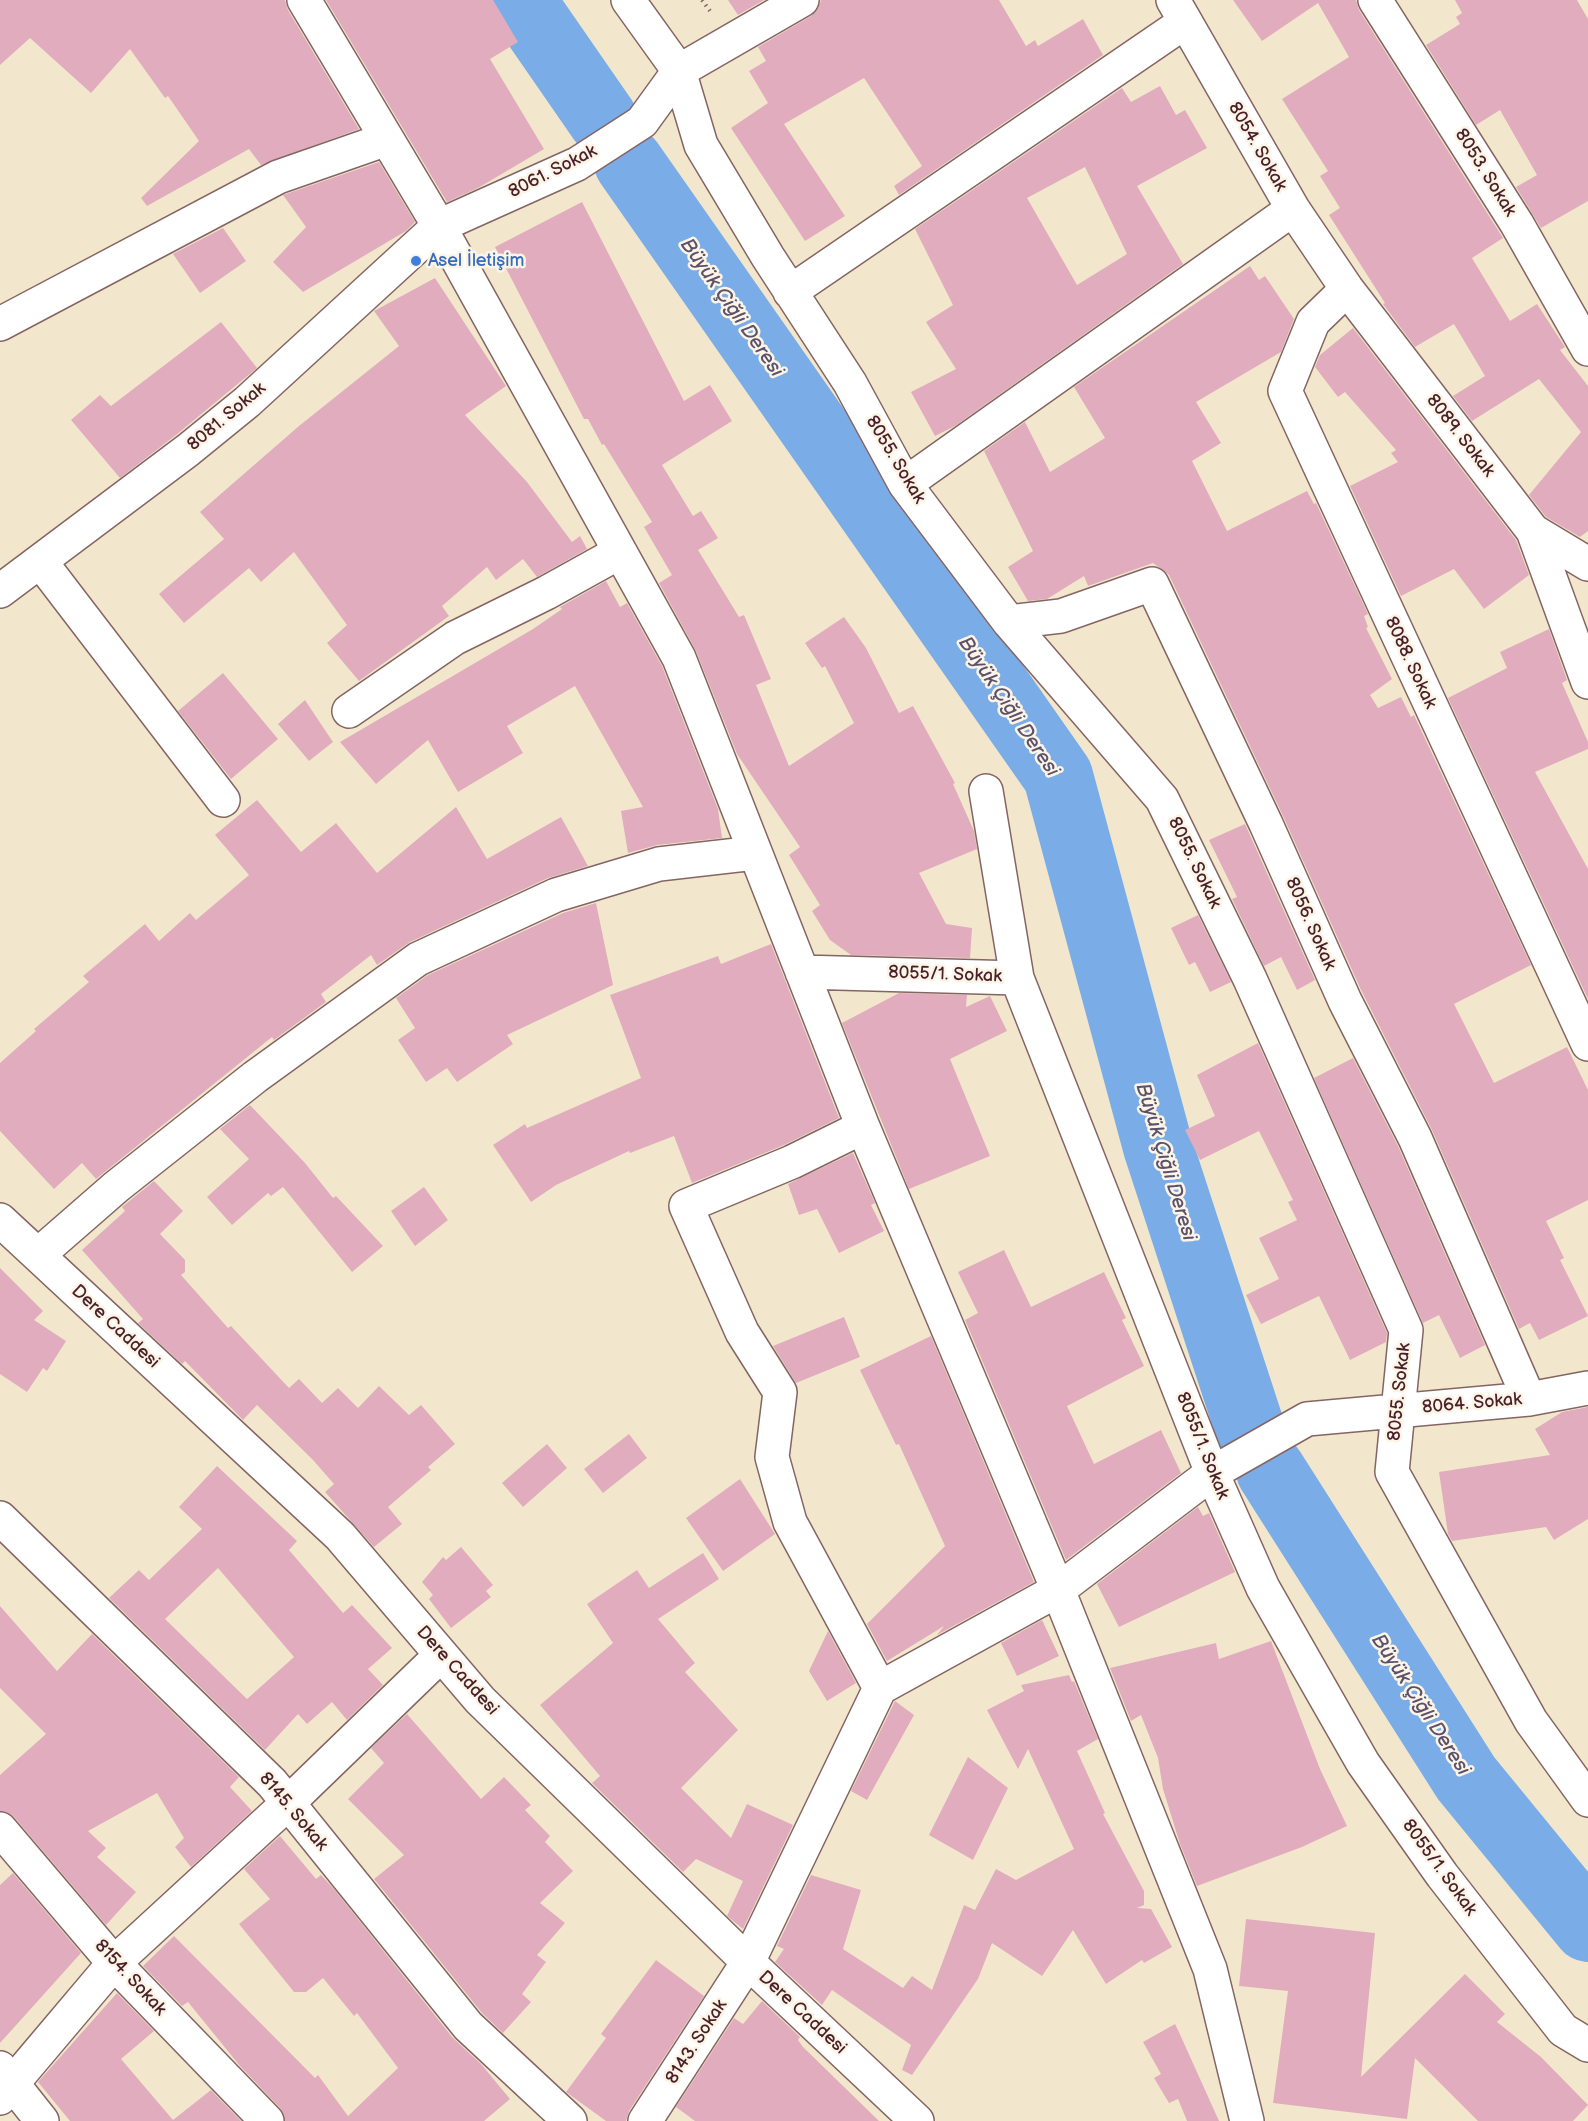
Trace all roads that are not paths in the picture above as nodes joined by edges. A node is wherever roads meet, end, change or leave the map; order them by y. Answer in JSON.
{"nodes":[{"id":1,"x":304,"y":0,"type":"edge"},
{"id":2,"x":628,"y":0,"type":"edge"},
{"id":3,"x":801,"y":0,"type":"edge"},
{"id":4,"x":1375,"y":0,"type":"edge"},
{"id":5,"x":1179,"y":11,"type":"edge"},
{"id":6,"x":679,"y":71,"type":"junction"},
{"id":7,"x":387,"y":139,"type":"junction"},
{"id":8,"x":1293,"y":209,"type":"junction"},
{"id":9,"x":439,"y":226,"type":"junction"},
{"id":10,"x":1347,"y":289,"type":"junction"},
{"id":11,"x":790,"y":292,"type":"junction"},
{"id":12,"x":0,"y":324,"type":"edge"},
{"id":13,"x":1588,"y":349,"type":"edge"},
{"id":14,"x":905,"y":484,"type":"junction"},
{"id":15,"x":1533,"y":531,"type":"junction"},
{"id":16,"x":620,"y":552,"type":"junction"},
{"id":17,"x":40,"y":561,"type":"junction"},
{"id":18,"x":1588,"y":564,"type":"edge"},
{"id":19,"x":0,"y":591,"type":"edge"},
{"id":20,"x":1009,"y":622,"type":"junction"},
{"id":21,"x":1588,"y":682,"type":"edge"},
{"id":22,"x":349,"y":711,"type":"dead end"},
{"id":23,"x":986,"y":791,"type":"dead end"},
{"id":24,"x":223,"y":800,"type":"dead end"},
{"id":25,"x":755,"y":852,"type":"junction"},
{"id":26,"x":802,"y":972,"type":"junction"},
{"id":27,"x":1017,"y":978,"type":"junction"},
{"id":28,"x":1588,"y":1044,"type":"edge"},
{"id":29,"x":863,"y":1128,"type":"junction"},
{"id":30,"x":0,"y":1220,"type":"edge"},
{"id":31,"x":38,"y":1255,"type":"junction"},
{"id":32,"x":1588,"y":1388,"type":"edge"},
{"id":33,"x":1529,"y":1399,"type":"junction"},
{"id":34,"x":1399,"y":1411,"type":"junction"},
{"id":35,"x":1219,"y":1470,"type":"junction"},
{"id":36,"x":0,"y":1518,"type":"edge"},
{"id":37,"x":1058,"y":1590,"type":"junction"},
{"id":38,"x":441,"y":1655,"type":"junction"},
{"id":39,"x":880,"y":1688,"type":"junction"},
{"id":40,"x":1588,"y":1800,"type":"edge"},
{"id":41,"x":288,"y":1803,"type":"junction"},
{"id":42,"x":0,"y":1829,"type":"edge"},
{"id":43,"x":748,"y":1962,"type":"junction"},
{"id":44,"x":114,"y":1963,"type":"junction"},
{"id":45,"x":1588,"y":2044,"type":"edge"},
{"id":46,"x":4,"y":2083,"type":"edge"},
{"id":47,"x":652,"y":2119,"type":"edge"},
{"id":48,"x":42,"y":2121,"type":"edge"},
{"id":49,"x":267,"y":2121,"type":"edge"},
{"id":50,"x":570,"y":2121,"type":"edge"},
{"id":51,"x":917,"y":2121,"type":"edge"},
{"id":52,"x":1247,"y":2121,"type":"edge"}],
"edges":[{"from":1,"to":7,"type":"street"},
{"from":2,"to":6,"type":"street","name":"8055. Sokak"},
{"from":3,"to":6,"type":"street","name":"8061. Sokak"},
{"from":4,"to":13,"type":"street","name":"8053. Sokak"},
{"from":5,"to":8,"type":"street","name":"8054. Sokak"},
{"from":5,"to":11,"type":"street"},
{"from":6,"to":9,"type":"street","name":"8061. Sokak"},
{"from":6,"to":11,"type":"street","name":"8055. Sokak"},
{"from":7,"to":9,"type":"street"},
{"from":7,"to":12,"type":"street"},
{"from":8,"to":10,"type":"street","name":"8054. Sokak"},
{"from":8,"to":14,"type":"street"},
{"from":9,"to":16,"type":"street"},
{"from":9,"to":17,"type":"street","name":"8081. Sokak"},
{"from":10,"to":15,"type":"street","name":"8089. Sokak"},
{"from":10,"to":28,"type":"street","name":"8088. Sokak"},
{"from":11,"to":14,"type":"street","name":"8055. Sokak"},
{"from":14,"to":20,"type":"street","name":"8055. Sokak"},
{"from":15,"to":18,"type":"street","name":"8089. Sokak"},
{"from":15,"to":21,"type":"street"},
{"from":16,"to":22,"type":"street"},
{"from":16,"to":25,"type":"street"},
{"from":17,"to":19,"type":"street","name":"8081. Sokak"},
{"from":17,"to":24,"type":"street"},
{"from":20,"to":33,"type":"street","name":"8056. Sokak"},
{"from":20,"to":34,"type":"street","name":"8055. Sokak"},
{"from":23,"to":27,"type":"street"},
{"from":25,"to":26,"type":"street"},
{"from":25,"to":31,"type":"street"},
{"from":26,"to":27,"type":"street","name":"8055/1. Sokak"},
{"from":26,"to":29,"type":"street"},
{"from":27,"to":35,"type":"street","name":"8055/1. Sokak"},
{"from":29,"to":37,"type":"street"},
{"from":29,"to":39,"type":"street"},
{"from":30,"to":31,"type":"street","name":"Dere Caddesi"},
{"from":31,"to":38,"type":"street","name":"Dere Caddesi"},
{"from":32,"to":33,"type":"street","name":"8064. Sokak"},
{"from":33,"to":34,"type":"street","name":"8064. Sokak"},
{"from":34,"to":35,"type":"street","name":"8064. Sokak"},
{"from":34,"to":40,"type":"street","name":"8055. Sokak"},
{"from":35,"to":37,"type":"street","name":"8064. Sokak"},
{"from":35,"to":45,"type":"street","name":"8055/1. Sokak"},
{"from":36,"to":41,"type":"street","name":"8145. Sokak"},
{"from":37,"to":39,"type":"street","name":"8064. Sokak"},
{"from":37,"to":52,"type":"street"},
{"from":38,"to":41,"type":"street"},
{"from":38,"to":43,"type":"street","name":"Dere Caddesi"},
{"from":39,"to":43,"type":"street","name":"8143. Sokak"},
{"from":41,"to":44,"type":"street"},
{"from":41,"to":50,"type":"street","name":"8145. Sokak"},
{"from":42,"to":44,"type":"street","name":"8154. Sokak"},
{"from":43,"to":47,"type":"street","name":"8143. Sokak"},
{"from":43,"to":51,"type":"street","name":"Dere Caddesi"},
{"from":44,"to":46,"type":"street"},
{"from":44,"to":49,"type":"street","name":"8154. Sokak"},
{"from":46,"to":48,"type":"street"}]}
